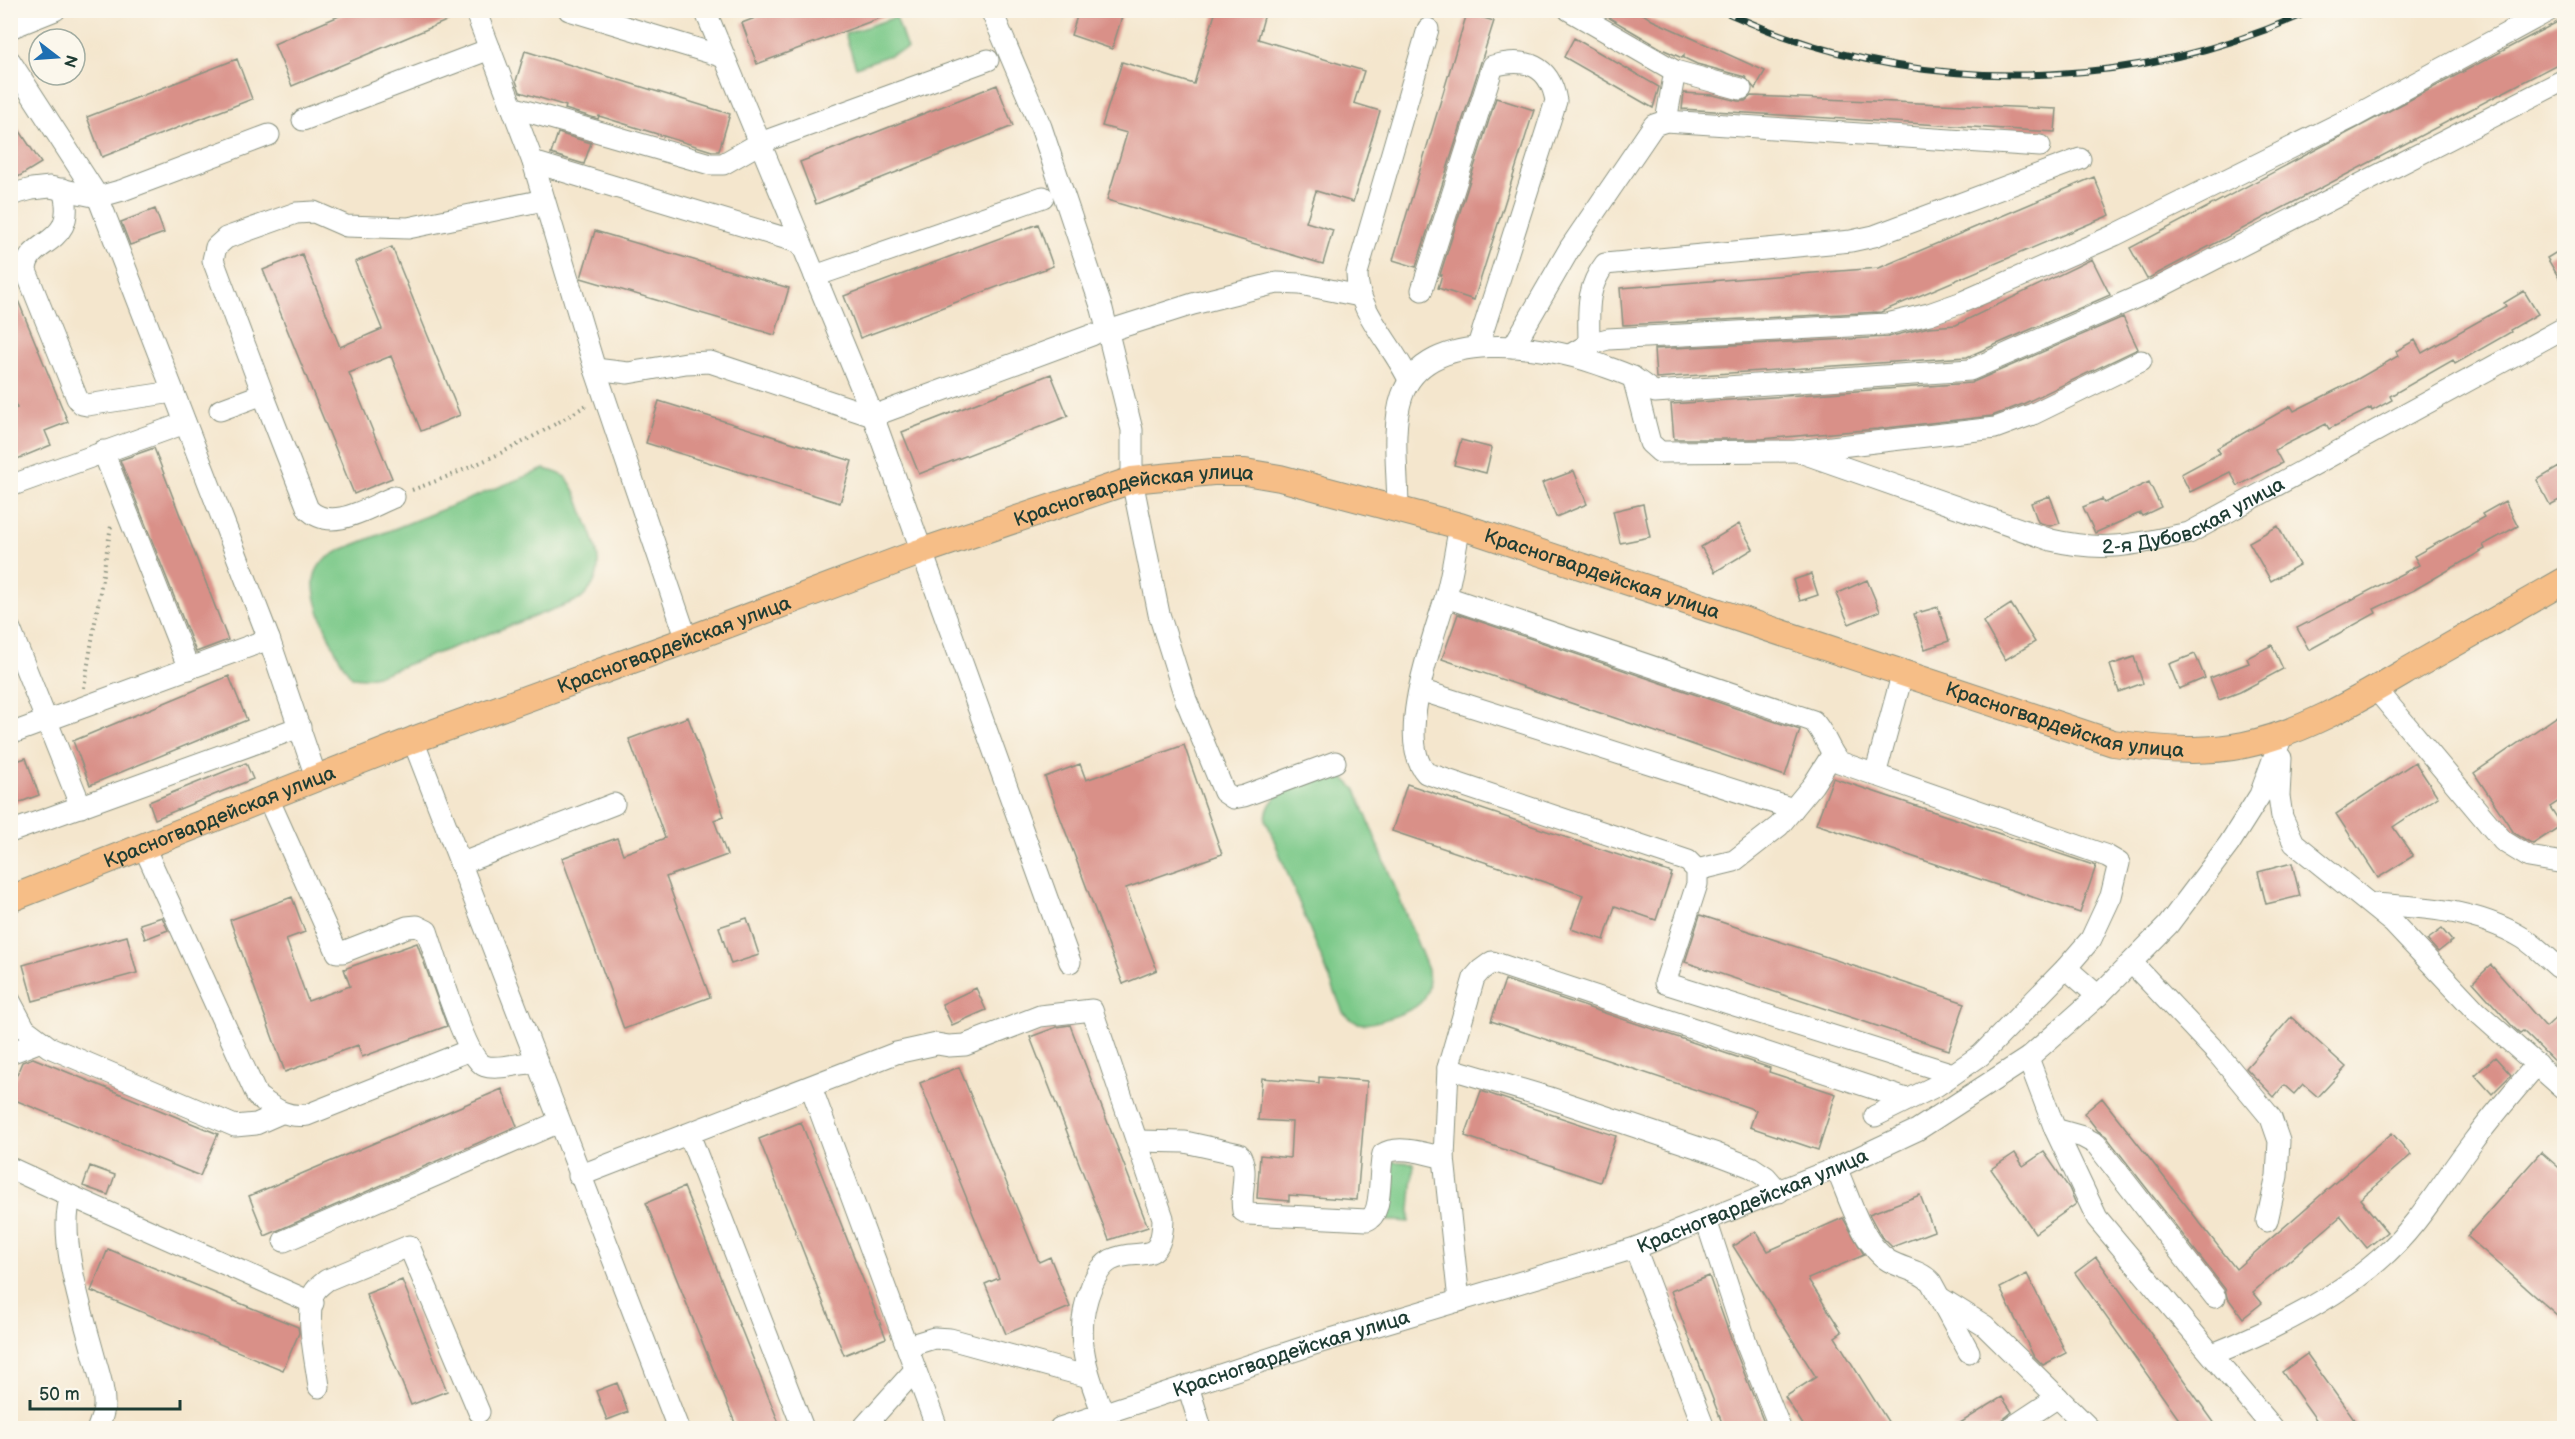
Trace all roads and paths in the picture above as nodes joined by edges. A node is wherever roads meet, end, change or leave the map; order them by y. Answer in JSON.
{"nodes":[{"id":1,"x":55,"y":10,"type":"edge"},
{"id":2,"x":476,"y":10,"type":"edge"},
{"id":3,"x":569,"y":10,"type":"edge"},
{"id":4,"x":705,"y":10,"type":"edge"},
{"id":5,"x":991,"y":10,"type":"edge"},
{"id":6,"x":1569,"y":10,"type":"edge"},
{"id":7,"x":2550,"y":10,"type":"edge"},
{"id":8,"x":10,"y":28,"type":"edge"},
{"id":9,"x":1428,"y":29,"type":"dead end"},
{"id":10,"x":490,"y":49,"type":"junction"},
{"id":11,"x":724,"y":57,"type":"junction"},
{"id":12,"x":988,"y":60,"type":"dead end"},
{"id":13,"x":10,"y":61,"type":"edge"},
{"id":14,"x":1675,"y":71,"type":"junction"},
{"id":15,"x":2565,"y":80,"type":"edge"},
{"id":16,"x":1741,"y":90,"type":"dead end"},
{"id":17,"x":512,"y":107,"type":"junction"},
{"id":18,"x":303,"y":120,"type":"dead end"},
{"id":19,"x":1666,"y":122,"type":"junction"},
{"id":20,"x":269,"y":135,"type":"dead end"},
{"id":21,"x":760,"y":143,"type":"junction"},
{"id":22,"x":2040,"y":146,"type":"dead end"},
{"id":23,"x":2080,"y":159,"type":"dead end"},
{"id":24,"x":533,"y":162,"type":"junction"},
{"id":25,"x":63,"y":189,"type":"junction"},
{"id":26,"x":10,"y":195,"type":"edge"},
{"id":27,"x":1043,"y":196,"type":"dead end"},
{"id":28,"x":98,"y":197,"type":"junction"},
{"id":29,"x":544,"y":200,"type":"junction"},
{"id":30,"x":801,"y":243,"type":"junction"},
{"id":31,"x":815,"y":276,"type":"junction"},
{"id":32,"x":1422,"y":290,"type":"dead end"},
{"id":33,"x":1360,"y":296,"type":"junction"},
{"id":34,"x":2565,"y":328,"type":"edge"},
{"id":35,"x":1100,"y":333,"type":"junction"},
{"id":36,"x":1589,"y":344,"type":"junction"},
{"id":37,"x":1478,"y":346,"type":"junction"},
{"id":38,"x":1513,"y":346,"type":"junction"},
{"id":39,"x":1570,"y":356,"type":"junction"},
{"id":40,"x":2141,"y":361,"type":"dead end"},
{"id":41,"x":595,"y":369,"type":"junction"},
{"id":42,"x":1633,"y":377,"type":"junction"},
{"id":43,"x":1409,"y":380,"type":"junction"},
{"id":44,"x":173,"y":392,"type":"junction"},
{"id":45,"x":262,"y":394,"type":"junction"},
{"id":46,"x":603,"y":394,"type":"junction"},
{"id":47,"x":220,"y":410,"type":"dead end"},
{"id":48,"x":873,"y":416,"type":"junction"},
{"id":49,"x":185,"y":423,"type":"junction"},
{"id":50,"x":103,"y":451,"type":"junction"},
{"id":51,"x":1797,"y":451,"type":"junction"},
{"id":52,"x":1132,"y":480,"type":"junction"},
{"id":53,"x":10,"y":486,"type":"edge"},
{"id":54,"x":394,"y":496,"type":"joint"},
{"id":55,"x":1398,"y":509,"type":"junction"},
{"id":56,"x":112,"y":522,"type":"dead end"},
{"id":57,"x":1460,"y":526,"type":"junction"},
{"id":58,"x":920,"y":552,"type":"junction"},
{"id":59,"x":2565,"y":581,"type":"edge"},
{"id":60,"x":1446,"y":597,"type":"junction"},
{"id":61,"x":10,"y":629,"type":"edge"},
{"id":62,"x":269,"y":639,"type":"junction"},
{"id":63,"x":687,"y":640,"type":"junction"},
{"id":64,"x":189,"y":669,"type":"junction"},
{"id":65,"x":1903,"y":672,"type":"junction"},
{"id":66,"x":2376,"y":689,"type":"junction"},
{"id":67,"x":1420,"y":690,"type":"junction"},
{"id":68,"x":80,"y":709,"type":"junction"},
{"id":69,"x":46,"y":721,"type":"junction"},
{"id":70,"x":300,"y":727,"type":"junction"},
{"id":71,"x":10,"y":734,"type":"edge"},
{"id":72,"x":2283,"y":734,"type":"junction"},
{"id":73,"x":412,"y":740,"type":"junction"},
{"id":74,"x":1833,"y":755,"type":"junction"},
{"id":75,"x":1335,"y":762,"type":"dead end"},
{"id":76,"x":1875,"y":775,"type":"junction"},
{"id":77,"x":316,"y":777,"type":"junction"},
{"id":78,"x":267,"y":796,"type":"junction"},
{"id":79,"x":614,"y":804,"type":"dead end"},
{"id":80,"x":81,"y":807,"type":"junction"},
{"id":81,"x":1793,"y":808,"type":"junction"},
{"id":82,"x":10,"y":832,"type":"edge"},
{"id":83,"x":144,"y":847,"type":"junction"},
{"id":84,"x":2565,"y":863,"type":"edge"},
{"id":85,"x":460,"y":864,"type":"junction"},
{"id":86,"x":1697,"y":870,"type":"junction"},
{"id":87,"x":10,"y":899,"type":"edge"},
{"id":88,"x":2372,"y":904,"type":"junction"},
{"id":89,"x":1070,"y":962,"type":"dead end"},
{"id":90,"x":2132,"y":963,"type":"junction"},
{"id":91,"x":2558,"y":967,"type":"dead end"},
{"id":92,"x":2066,"y":968,"type":"junction"},
{"id":93,"x":2098,"y":996,"type":"junction"},
{"id":94,"x":10,"y":1001,"type":"edge"},
{"id":95,"x":41,"y":1041,"type":"junction"},
{"id":96,"x":470,"y":1050,"type":"junction"},
{"id":97,"x":10,"y":1053,"type":"edge"},
{"id":98,"x":2028,"y":1058,"type":"junction"},
{"id":99,"x":536,"y":1062,"type":"junction"},
{"id":100,"x":2537,"y":1064,"type":"junction"},
{"id":101,"x":1448,"y":1068,"type":"junction"},
{"id":102,"x":1953,"y":1074,"type":"junction"},
{"id":103,"x":811,"y":1088,"type":"junction"},
{"id":104,"x":2565,"y":1089,"type":"edge"},
{"id":105,"x":1906,"y":1099,"type":"junction"},
{"id":106,"x":281,"y":1113,"type":"junction"},
{"id":107,"x":1875,"y":1116,"type":"dead end"},
{"id":108,"x":559,"y":1122,"type":"junction"},
{"id":109,"x":2055,"y":1129,"type":"junction"},
{"id":110,"x":689,"y":1134,"type":"junction"},
{"id":111,"x":1138,"y":1141,"type":"junction"},
{"id":112,"x":1444,"y":1158,"type":"junction"},
{"id":113,"x":10,"y":1168,"type":"edge"},
{"id":114,"x":1836,"y":1168,"type":"junction"},
{"id":115,"x":579,"y":1176,"type":"junction"},
{"id":116,"x":1779,"y":1192,"type":"junction"},
{"id":117,"x":71,"y":1196,"type":"junction"},
{"id":118,"x":1706,"y":1220,"type":"junction"},
{"id":119,"x":2267,"y":1221,"type":"dead end"},
{"id":120,"x":284,"y":1241,"type":"dead end"},
{"id":121,"x":1635,"y":1248,"type":"junction"},
{"id":122,"x":1939,"y":1297,"type":"junction"},
{"id":123,"x":2215,"y":1297,"type":"dead end"},
{"id":124,"x":1459,"y":1300,"type":"junction"},
{"id":125,"x":313,"y":1303,"type":"junction"},
{"id":126,"x":908,"y":1346,"type":"junction"},
{"id":127,"x":1969,"y":1352,"type":"dead end"},
{"id":128,"x":2213,"y":1354,"type":"junction"},
{"id":129,"x":915,"y":1370,"type":"junction"},
{"id":130,"x":1089,"y":1377,"type":"junction"},
{"id":131,"x":1188,"y":1386,"type":"junction"},
{"id":132,"x":319,"y":1387,"type":"dead end"},
{"id":133,"x":2058,"y":1397,"type":"junction"},
{"id":134,"x":479,"y":1412,"type":"dead end"},
{"id":135,"x":1093,"y":1421,"type":"edge"},
{"id":136,"x":98,"y":1428,"type":"edge"},
{"id":137,"x":678,"y":1428,"type":"edge"},
{"id":138,"x":803,"y":1428,"type":"edge"},
{"id":139,"x":863,"y":1428,"type":"edge"},
{"id":140,"x":937,"y":1428,"type":"edge"},
{"id":141,"x":1060,"y":1428,"type":"edge"},
{"id":142,"x":1201,"y":1428,"type":"edge"},
{"id":143,"x":1704,"y":1428,"type":"edge"},
{"id":144,"x":1780,"y":1428,"type":"edge"},
{"id":145,"x":2011,"y":1428,"type":"edge"},
{"id":146,"x":2089,"y":1428,"type":"edge"},
{"id":147,"x":2273,"y":1428,"type":"edge"}],
"edges":[{"from":1,"to":8,"type":"street"},
{"from":2,"to":10,"type":"street"},
{"from":3,"to":11,"type":"street"},
{"from":4,"to":11,"type":"street"},
{"from":5,"to":35,"type":"street"},
{"from":6,"to":14,"type":"street"},
{"from":7,"to":36,"type":"street"},
{"from":9,"to":33,"type":"street"},
{"from":10,"to":17,"type":"street"},
{"from":10,"to":18,"type":"street"},
{"from":11,"to":21,"type":"street"},
{"from":12,"to":21,"type":"street"},
{"from":13,"to":28,"type":"street"},
{"from":14,"to":16,"type":"street"},
{"from":14,"to":19,"type":"street"},
{"from":15,"to":42,"type":"street"},
{"from":17,"to":21,"type":"street"},
{"from":17,"to":24,"type":"street"},
{"from":19,"to":22,"type":"street"},
{"from":19,"to":38,"type":"street"},
{"from":20,"to":28,"type":"street"},
{"from":21,"to":30,"type":"street"},
{"from":23,"to":36,"type":"street"},
{"from":24,"to":29,"type":"street"},
{"from":24,"to":30,"type":"street"},
{"from":25,"to":26,"type":"street"},
{"from":25,"to":28,"type":"street"},
{"from":25,"to":44,"type":"street"},
{"from":27,"to":31,"type":"street"},
{"from":28,"to":44,"type":"street"},
{"from":29,"to":41,"type":"street"},
{"from":29,"to":45,"type":"street"},
{"from":30,"to":31,"type":"street"},
{"from":31,"to":48,"type":"street"},
{"from":32,"to":37,"type":"street"},
{"from":33,"to":35,"type":"street"},
{"from":33,"to":43,"type":"street"},
{"from":34,"to":51,"type":"street","name":"2-я Дубовская улица"},
{"from":35,"to":48,"type":"street"},
{"from":35,"to":52,"type":"street"},
{"from":36,"to":39,"type":"street"},
{"from":37,"to":38,"type":"street"},
{"from":37,"to":43,"type":"street"},
{"from":38,"to":39,"type":"street"},
{"from":39,"to":42,"type":"street"},
{"from":40,"to":51,"type":"street"},
{"from":41,"to":46,"type":"street"},
{"from":41,"to":48,"type":"street"},
{"from":42,"to":51,"type":"street"},
{"from":43,"to":55,"type":"street"},
{"from":44,"to":49,"type":"street"},
{"from":45,"to":47,"type":"street"},
{"from":45,"to":54,"type":"street"},
{"from":46,"to":54,"type":"path"},
{"from":46,"to":63,"type":"street"},
{"from":48,"to":58,"type":"street"},
{"from":49,"to":50,"type":"street"},
{"from":49,"to":62,"type":"street"},
{"from":50,"to":53,"type":"street"},
{"from":50,"to":64,"type":"street"},
{"from":52,"to":55,"type":"main road","name":"Красногвардейская улица"},
{"from":52,"to":58,"type":"main road","name":"Красногвардейская улица"},
{"from":52,"to":75,"type":"street"},
{"from":55,"to":57,"type":"main road","name":"Красногвардейская улица"},
{"from":56,"to":68,"type":"path"},
{"from":57,"to":60,"type":"street"},
{"from":57,"to":65,"type":"main road","name":"Красногвардейская улица"},
{"from":58,"to":63,"type":"main road","name":"Красногвардейская улица"},
{"from":58,"to":89,"type":"street"},
{"from":59,"to":66,"type":"main road","name":"Красногвардейская улица"},
{"from":60,"to":67,"type":"street"},
{"from":60,"to":74,"type":"street"},
{"from":61,"to":69,"type":"street"},
{"from":62,"to":64,"type":"street"},
{"from":62,"to":70,"type":"street"},
{"from":63,"to":73,"type":"main road","name":"Красногвардейская улица"},
{"from":64,"to":68,"type":"street"},
{"from":65,"to":72,"type":"main road","name":"Красногвардейская улица"},
{"from":65,"to":76,"type":"street"},
{"from":66,"to":72,"type":"main road","name":"Красногвардейская улица"},
{"from":66,"to":84,"type":"street"},
{"from":67,"to":81,"type":"street"},
{"from":67,"to":86,"type":"street"},
{"from":68,"to":69,"type":"street"},
{"from":69,"to":71,"type":"street"},
{"from":69,"to":80,"type":"street"},
{"from":70,"to":77,"type":"street"},
{"from":70,"to":80,"type":"street"},
{"from":72,"to":88,"type":"street"},
{"from":72,"to":90,"type":"street","name":"Красногвардейская улица"},
{"from":73,"to":77,"type":"main road","name":"Красногвардейская улица"},
{"from":73,"to":85,"type":"street"},
{"from":74,"to":76,"type":"street"},
{"from":74,"to":81,"type":"street"},
{"from":76,"to":92,"type":"street"},
{"from":77,"to":78,"type":"main road","name":"Красногвардейская улица"},
{"from":78,"to":83,"type":"main road","name":"Красногвардейская улица"},
{"from":78,"to":96,"type":"street"},
{"from":79,"to":85,"type":"street"},
{"from":80,"to":82,"type":"street"},
{"from":81,"to":86,"type":"street"},
{"from":83,"to":87,"type":"main road","name":"Красногвардейская улица"},
{"from":83,"to":106,"type":"street"},
{"from":85,"to":99,"type":"street"},
{"from":86,"to":102,"type":"street"},
{"from":88,"to":91,"type":"street"},
{"from":88,"to":100,"type":"street"},
{"from":90,"to":93,"type":"street","name":"Красногвардейская улица"},
{"from":90,"to":119,"type":"street"},
{"from":92,"to":93,"type":"street"},
{"from":92,"to":102,"type":"street"},
{"from":93,"to":98,"type":"street","name":"Красногвардейская улица"},
{"from":94,"to":95,"type":"street"},
{"from":95,"to":97,"type":"street"},
{"from":95,"to":106,"type":"street"},
{"from":96,"to":99,"type":"street"},
{"from":96,"to":106,"type":"street"},
{"from":98,"to":109,"type":"street"},
{"from":98,"to":114,"type":"street","name":"Красногвардейская улица"},
{"from":99,"to":108,"type":"street"},
{"from":100,"to":104,"type":"street"},
{"from":100,"to":128,"type":"street"},
{"from":101,"to":105,"type":"street"},
{"from":101,"to":112,"type":"street"},
{"from":101,"to":116,"type":"street"},
{"from":102,"to":105,"type":"street"},
{"from":103,"to":110,"type":"street"},
{"from":103,"to":111,"type":"street"},
{"from":103,"to":126,"type":"street"},
{"from":105,"to":107,"type":"street"},
{"from":108,"to":115,"type":"street"},
{"from":108,"to":120,"type":"street"},
{"from":109,"to":123,"type":"street"},
{"from":109,"to":128,"type":"street"},
{"from":110,"to":115,"type":"street"},
{"from":110,"to":138,"type":"street"},
{"from":111,"to":112,"type":"street"},
{"from":111,"to":130,"type":"street"},
{"from":112,"to":124,"type":"street"},
{"from":113,"to":117,"type":"street"},
{"from":114,"to":116,"type":"street","name":"Красногвардейская улица"},
{"from":114,"to":122,"type":"street"},
{"from":115,"to":137,"type":"street"},
{"from":116,"to":118,"type":"street","name":"Красногвардейская улица"},
{"from":117,"to":125,"type":"street"},
{"from":117,"to":136,"type":"street"},
{"from":118,"to":121,"type":"street","name":"Красногвардейская улица"},
{"from":118,"to":144,"type":"street"},
{"from":121,"to":124,"type":"street","name":"Красногвардейская улица"},
{"from":121,"to":143,"type":"street"},
{"from":122,"to":127,"type":"street"},
{"from":122,"to":133,"type":"street"},
{"from":124,"to":131,"type":"street","name":"Красногвардейская улица"},
{"from":125,"to":132,"type":"street"},
{"from":125,"to":134,"type":"street"},
{"from":126,"to":129,"type":"street"},
{"from":126,"to":130,"type":"street"},
{"from":128,"to":147,"type":"street"},
{"from":129,"to":139,"type":"street"},
{"from":129,"to":140,"type":"street"},
{"from":130,"to":135,"type":"street"},
{"from":131,"to":135,"type":"street","name":"Красногвардейская улица"},
{"from":131,"to":142,"type":"street"},
{"from":133,"to":145,"type":"street"},
{"from":133,"to":146,"type":"street"},
{"from":135,"to":141,"type":"street","name":"Красногвардейская улица"}]}
